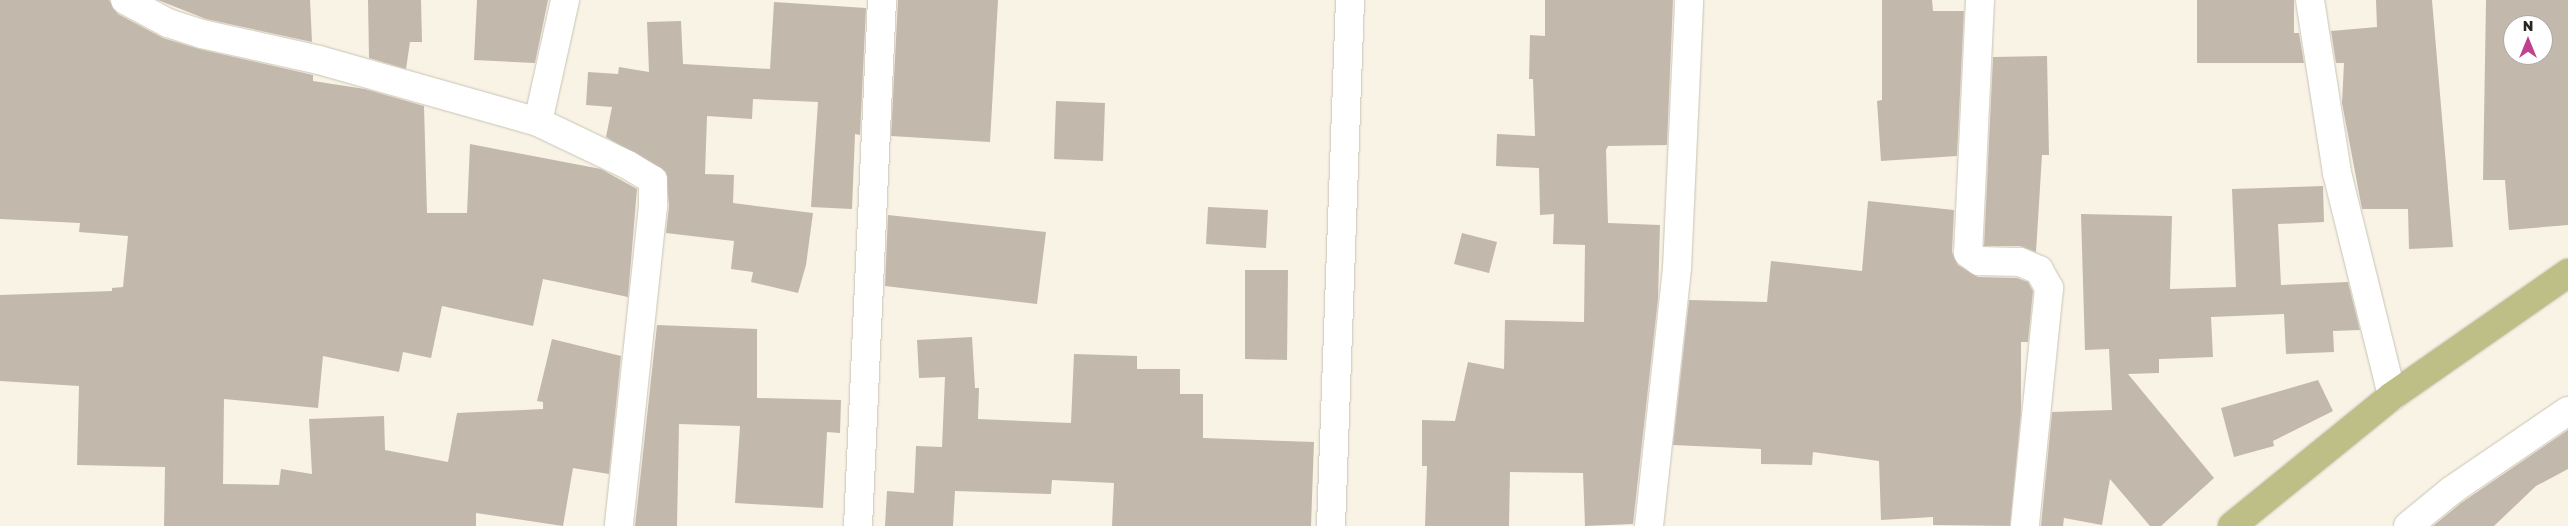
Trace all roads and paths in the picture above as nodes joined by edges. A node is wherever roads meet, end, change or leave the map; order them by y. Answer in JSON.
{"nodes":[{"id":1,"x":565,"y":0,"type":"edge"},
{"id":2,"x":882,"y":0,"type":"edge"},
{"id":3,"x":1350,"y":0,"type":"edge"},
{"id":4,"x":1689,"y":0,"type":"edge"},
{"id":5,"x":1980,"y":0,"type":"edge"},
{"id":6,"x":2310,"y":0,"type":"edge"},
{"id":7,"x":134,"y":2,"type":"edge"},
{"id":8,"x":538,"y":122,"type":"junction"},
{"id":9,"x":2568,"y":273,"type":"edge"},
{"id":10,"x":2392,"y":396,"type":"junction"},
{"id":11,"x":2568,"y":411,"type":"edge"},
{"id":12,"x":619,"y":526,"type":"edge"},
{"id":13,"x":858,"y":526,"type":"edge"},
{"id":14,"x":1331,"y":526,"type":"edge"},
{"id":15,"x":1649,"y":526,"type":"edge"},
{"id":16,"x":2025,"y":526,"type":"edge"},
{"id":17,"x":2232,"y":526,"type":"edge"},
{"id":18,"x":2408,"y":526,"type":"edge"}],
"edges":[{"from":1,"to":8,"type":"street"},
{"from":2,"to":13,"type":"street"},
{"from":3,"to":14,"type":"street"},
{"from":4,"to":15,"type":"street"},
{"from":5,"to":16,"type":"street"},
{"from":6,"to":10,"type":"street"},
{"from":7,"to":8,"type":"street"},
{"from":8,"to":12,"type":"street"},
{"from":9,"to":10,"type":"main road"},
{"from":10,"to":17,"type":"main road"},
{"from":11,"to":18,"type":"street"}]}
